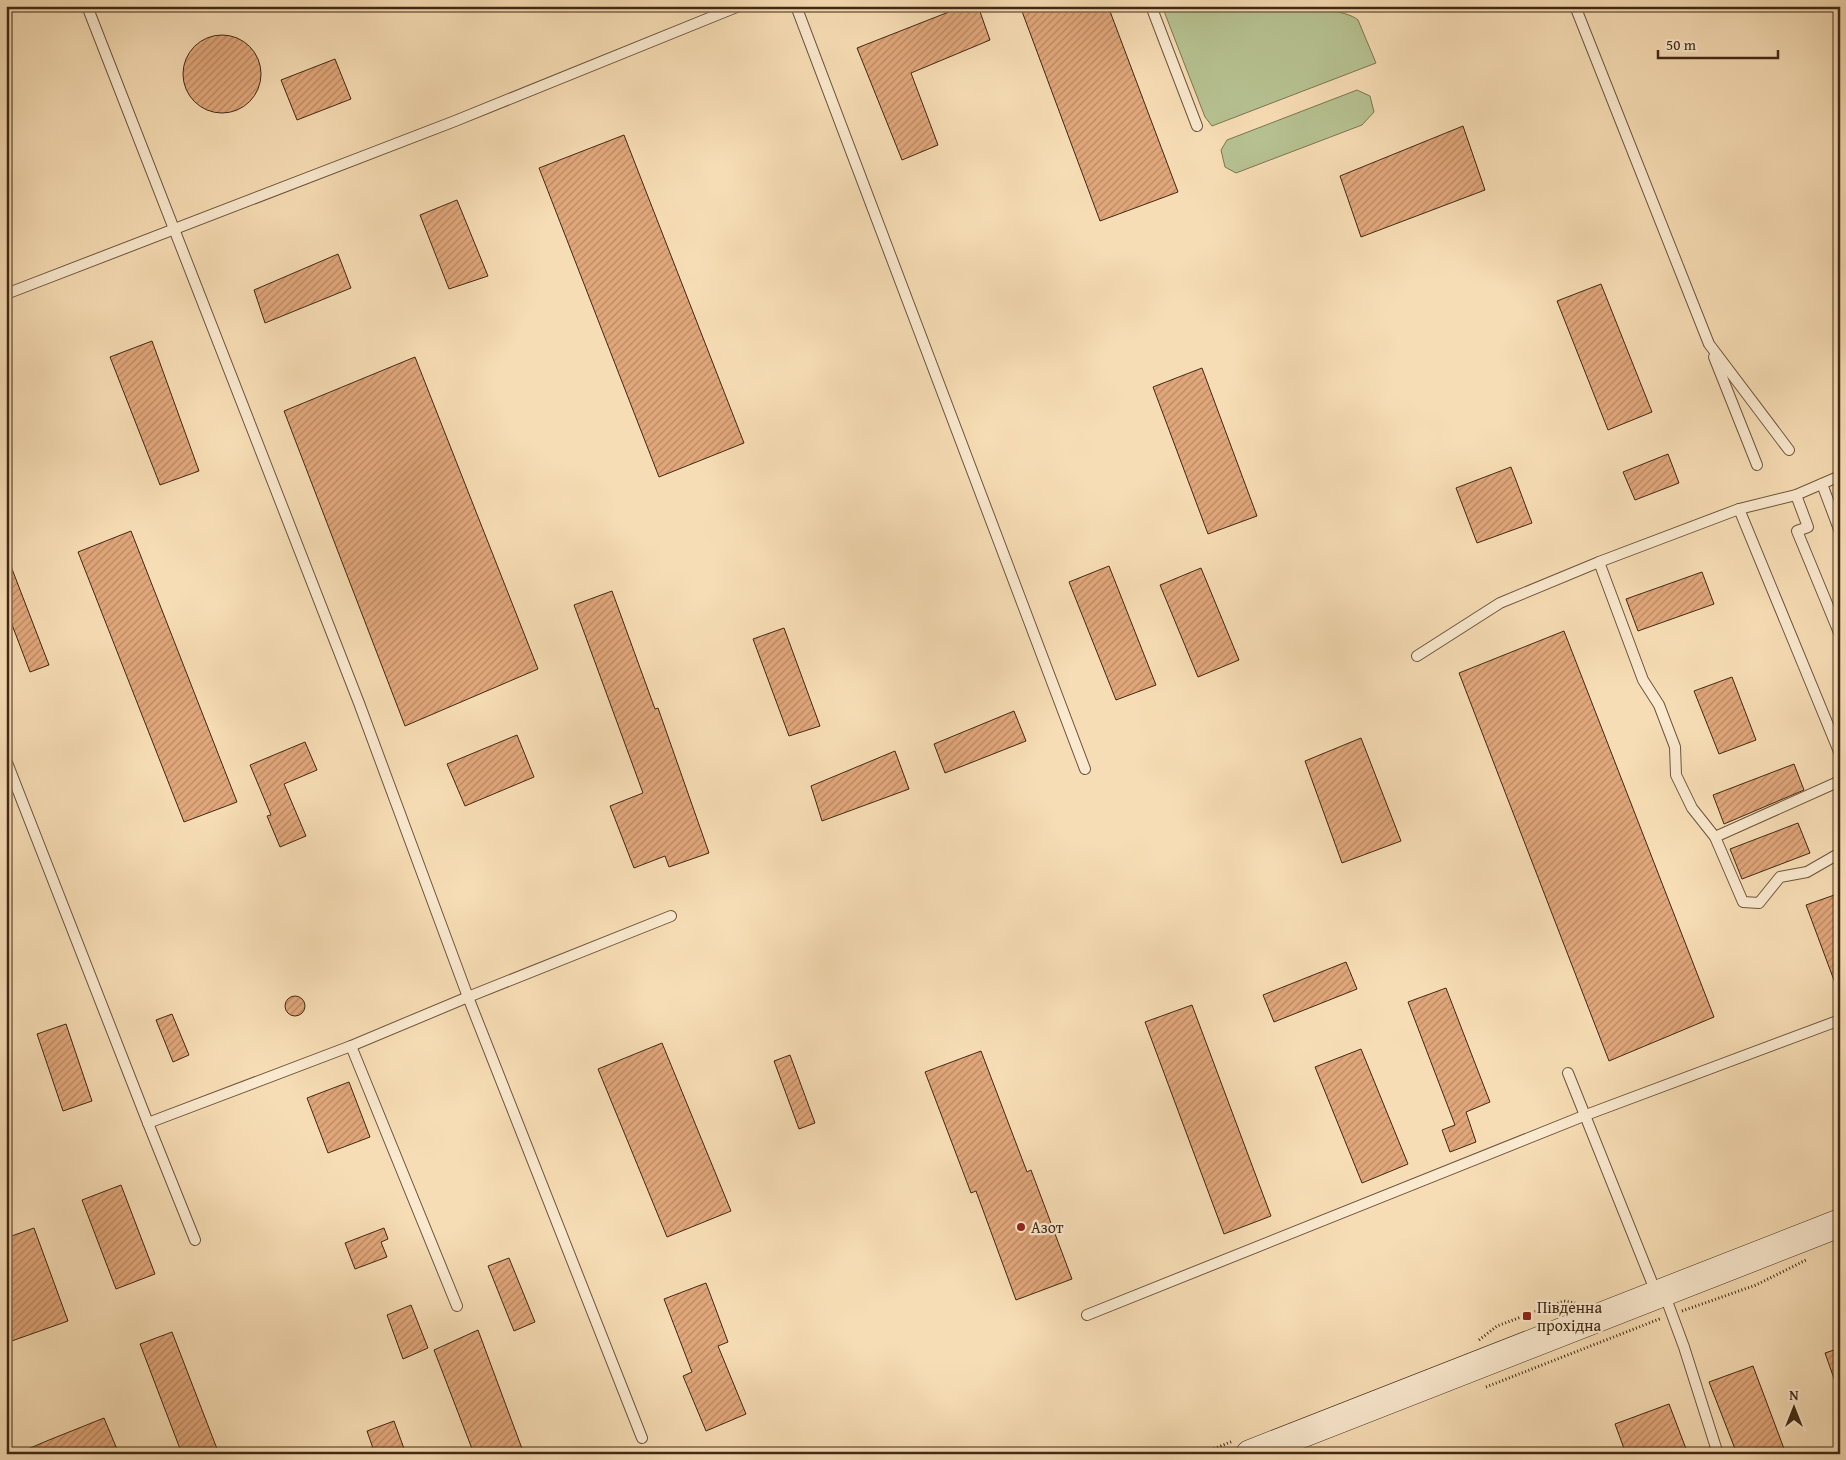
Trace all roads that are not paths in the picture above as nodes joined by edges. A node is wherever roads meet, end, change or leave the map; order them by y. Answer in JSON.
{"nodes":[{"id":1,"x":87,"y":6,"type":"edge"},
{"id":2,"x":739,"y":6,"type":"edge"},
{"id":3,"x":796,"y":6,"type":"edge"},
{"id":4,"x":1151,"y":6,"type":"edge"},
{"id":5,"x":1575,"y":6,"type":"edge"},
{"id":6,"x":1197,"y":126,"type":"dead end"},
{"id":7,"x":173,"y":231,"type":"junction"},
{"id":8,"x":6,"y":294,"type":"edge"},
{"id":9,"x":1709,"y":344,"type":"junction"},
{"id":10,"x":1789,"y":450,"type":"dead end"},
{"id":11,"x":1757,"y":465,"type":"dead end"},
{"id":12,"x":1840,"y":476,"type":"edge"},
{"id":13,"x":1822,"y":484,"type":"junction"},
{"id":14,"x":1796,"y":495,"type":"junction"},
{"id":15,"x":1739,"y":509,"type":"junction"},
{"id":16,"x":1840,"y":532,"type":"edge"},
{"id":17,"x":1599,"y":562,"type":"junction"},
{"id":18,"x":1840,"y":635,"type":"edge"},
{"id":19,"x":1417,"y":656,"type":"dead end"},
{"id":20,"x":1840,"y":754,"type":"edge"},
{"id":21,"x":6,"y":760,"type":"edge"},
{"id":22,"x":1085,"y":769,"type":"dead end"},
{"id":23,"x":1840,"y":781,"type":"edge"},
{"id":24,"x":1715,"y":837,"type":"junction"},
{"id":25,"x":1840,"y":852,"type":"edge"},
{"id":26,"x":671,"y":916,"type":"dead end"},
{"id":27,"x":468,"y":997,"type":"junction"},
{"id":28,"x":1840,"y":1020,"type":"edge"},
{"id":29,"x":351,"y":1046,"type":"junction"},
{"id":30,"x":1568,"y":1073,"type":"dead end"},
{"id":31,"x":1586,"y":1116,"type":"junction"},
{"id":32,"x":148,"y":1123,"type":"junction"},
{"id":33,"x":1840,"y":1223,"type":"edge"},
{"id":34,"x":195,"y":1240,"type":"dead end"},
{"id":35,"x":1664,"y":1301,"type":"junction"},
{"id":36,"x":457,"y":1306,"type":"dead end"},
{"id":37,"x":1087,"y":1315,"type":"dead end"},
{"id":38,"x":642,"y":1438,"type":"dead end"},
{"id":39,"x":1250,"y":1454,"type":"edge"},
{"id":40,"x":1718,"y":1454,"type":"edge"}],
"edges":[{"from":1,"to":7,"type":"lane"},
{"from":2,"to":7,"type":"lane"},
{"from":3,"to":22,"type":"lane"},
{"from":4,"to":6,"type":"lane"},
{"from":5,"to":9,"type":"lane"},
{"from":7,"to":8,"type":"lane"},
{"from":7,"to":27,"type":"lane"},
{"from":9,"to":10,"type":"lane"},
{"from":9,"to":11,"type":"lane"},
{"from":12,"to":13,"type":"lane"},
{"from":13,"to":14,"type":"lane"},
{"from":13,"to":16,"type":"lane"},
{"from":14,"to":15,"type":"lane"},
{"from":14,"to":18,"type":"lane"},
{"from":15,"to":17,"type":"lane"},
{"from":15,"to":20,"type":"lane"},
{"from":17,"to":19,"type":"lane"},
{"from":17,"to":24,"type":"lane"},
{"from":21,"to":32,"type":"lane"},
{"from":23,"to":24,"type":"lane"},
{"from":24,"to":25,"type":"lane"},
{"from":26,"to":27,"type":"lane"},
{"from":27,"to":29,"type":"lane"},
{"from":27,"to":38,"type":"lane"},
{"from":28,"to":31,"type":"lane"},
{"from":29,"to":32,"type":"lane"},
{"from":29,"to":36,"type":"lane"},
{"from":30,"to":31,"type":"lane"},
{"from":31,"to":35,"type":"lane"},
{"from":31,"to":37,"type":"lane"},
{"from":32,"to":34,"type":"lane"},
{"from":33,"to":35,"type":"main road"},
{"from":35,"to":39,"type":"main road"},
{"from":35,"to":40,"type":"lane"}]}
